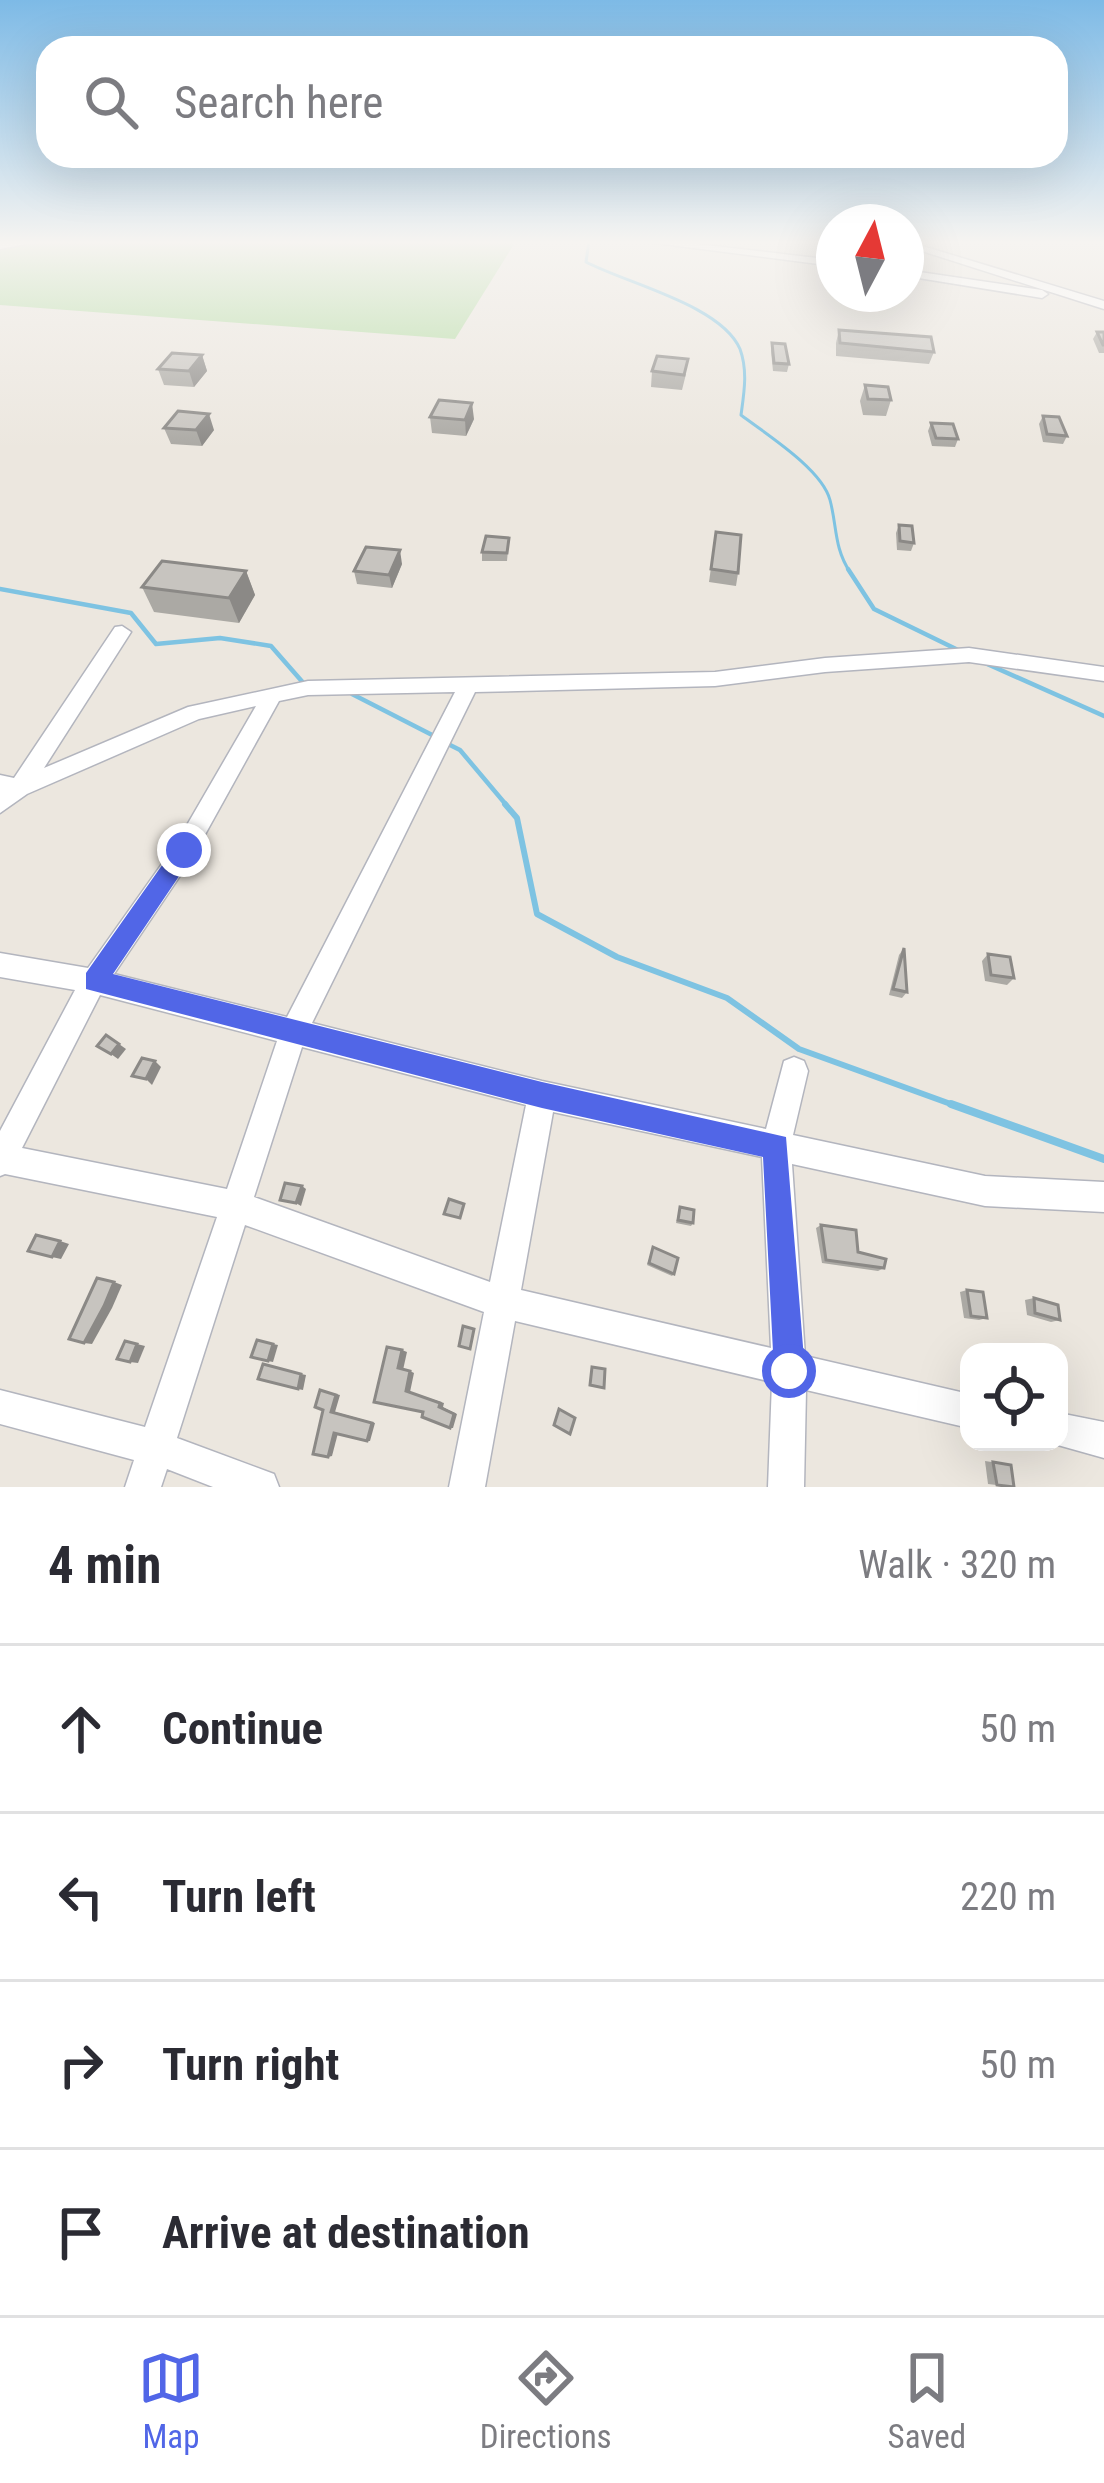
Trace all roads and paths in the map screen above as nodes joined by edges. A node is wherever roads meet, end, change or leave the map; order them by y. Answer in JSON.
{"nodes":[{"id":1,"x":122,"y":632,"type":"dead end"},
{"id":2,"x":1104,"y":674,"type":"edge"},
{"id":3,"x":468,"y":686,"type":"junction"},
{"id":4,"x":273,"y":695,"type":"junction"},
{"id":5,"x":10,"y":786,"type":"edge"},
{"id":6,"x":0,"y":804,"type":"edge"},
{"id":7,"x":0,"y":965,"type":"edge"},
{"id":8,"x":94,"y":981,"type":"junction"},
{"id":9,"x":292,"y":1034,"type":"junction"},
{"id":10,"x":794,"y":1070,"type":"dead end"},
{"id":11,"x":542,"y":1095,"type":"junction"},
{"id":12,"x":776,"y":1146,"type":"junction"},
{"id":13,"x":0,"y":1159,"type":"edge"},
{"id":14,"x":1104,"y":1197,"type":"edge"},
{"id":15,"x":236,"y":1206,"type":"junction"},
{"id":16,"x":502,"y":1302,"type":"junction"},
{"id":17,"x":789,"y":1371,"type":"junction"},
{"id":18,"x":0,"y":1407,"type":"edge"},
{"id":19,"x":960,"y":1409,"type":"edge"},
{"id":20,"x":1068,"y":1432,"type":"edge"},
{"id":21,"x":1104,"y":1440,"type":"edge"},
{"id":22,"x":157,"y":1448,"type":"junction"},
{"id":23,"x":143,"y":1487,"type":"edge"},
{"id":24,"x":261,"y":1487,"type":"edge"},
{"id":25,"x":466,"y":1487,"type":"edge"},
{"id":26,"x":786,"y":1487,"type":"edge"}],
"edges":[{"from":1,"to":5,"type":"street"},
{"from":2,"to":3,"type":"street"},
{"from":3,"to":4,"type":"street"},
{"from":3,"to":9,"type":"street"},
{"from":4,"to":5,"type":"street"},
{"from":4,"to":8,"type":"street"},
{"from":5,"to":6,"type":"street"},
{"from":7,"to":8,"type":"street"},
{"from":8,"to":9,"type":"street"},
{"from":8,"to":13,"type":"street"},
{"from":9,"to":11,"type":"street"},
{"from":9,"to":15,"type":"street"},
{"from":10,"to":12,"type":"street"},
{"from":11,"to":12,"type":"street"},
{"from":11,"to":16,"type":"street"},
{"from":12,"to":14,"type":"street"},
{"from":12,"to":17,"type":"street"},
{"from":13,"to":15,"type":"street"},
{"from":15,"to":16,"type":"street"},
{"from":15,"to":22,"type":"street"},
{"from":16,"to":17,"type":"street"},
{"from":16,"to":25,"type":"street"},
{"from":17,"to":19,"type":"street"},
{"from":17,"to":26,"type":"street"},
{"from":18,"to":22,"type":"street"},
{"from":20,"to":21,"type":"street"},
{"from":22,"to":23,"type":"street"},
{"from":22,"to":24,"type":"street"}]}
